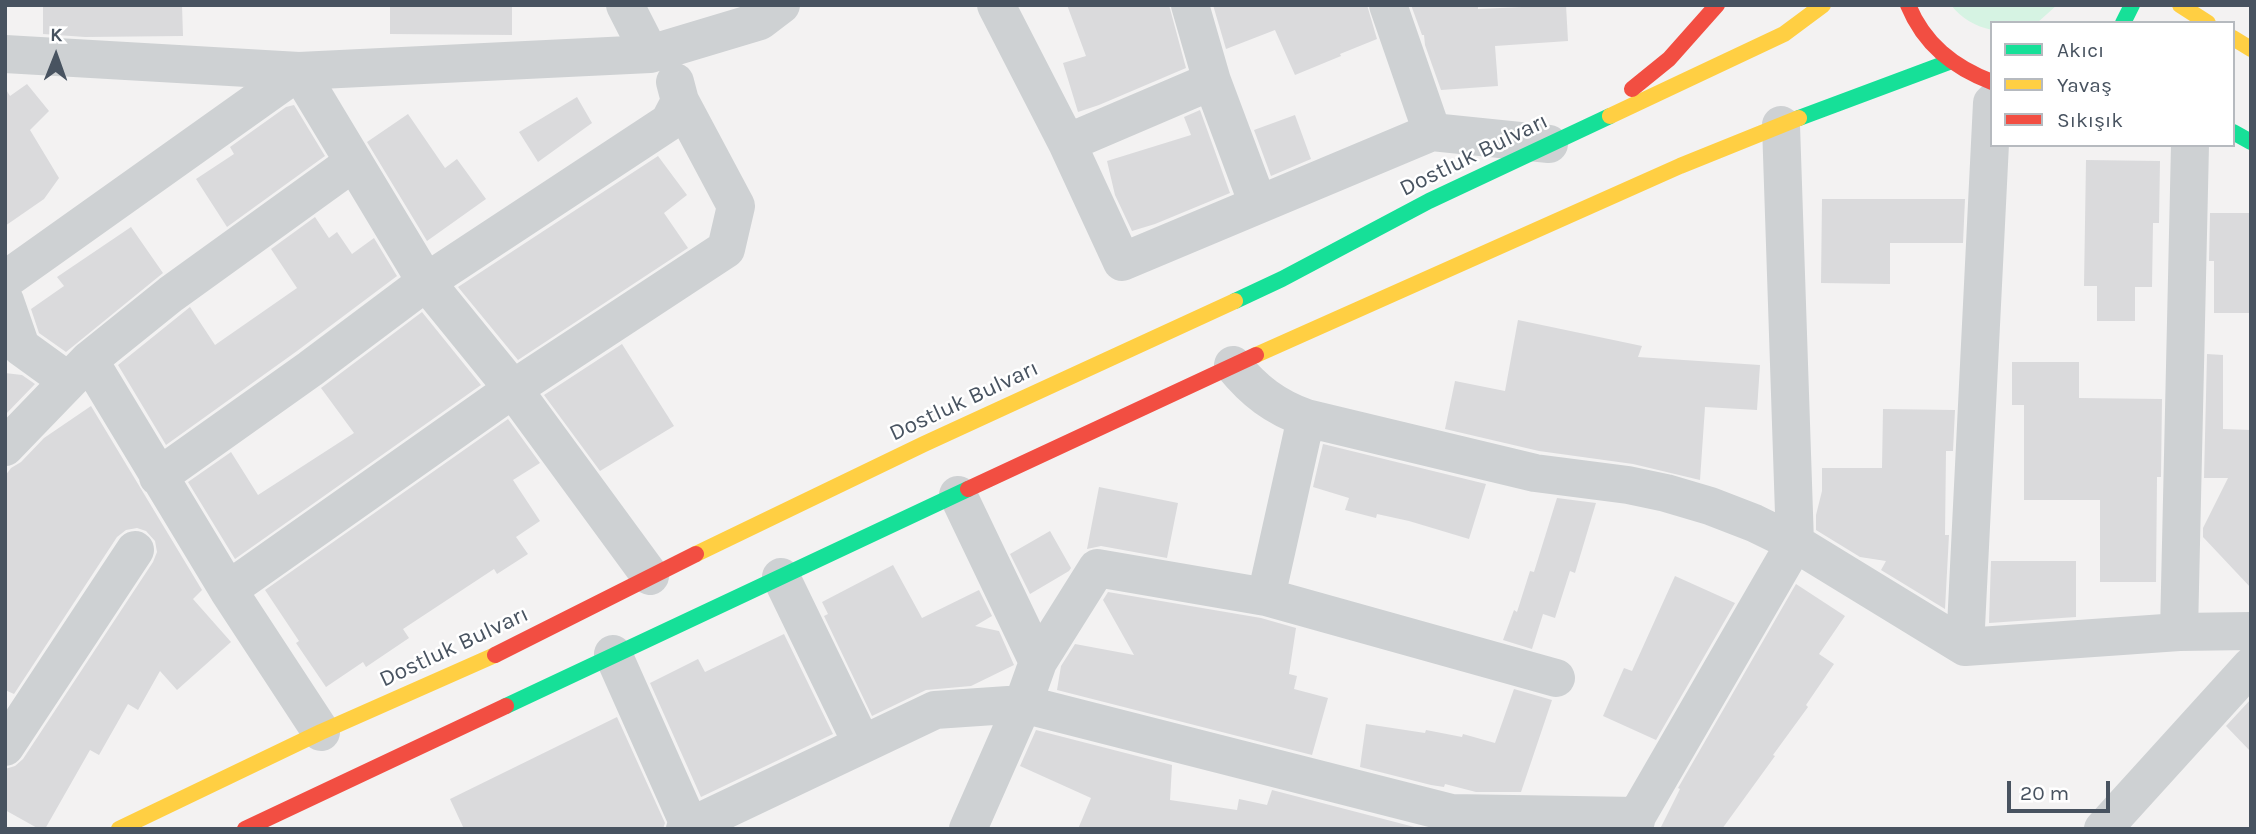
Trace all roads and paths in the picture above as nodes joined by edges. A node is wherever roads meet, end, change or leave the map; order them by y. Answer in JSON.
{"nodes":[{"id":1,"x":625,"y":5,"type":"edge"},
{"id":2,"x":781,"y":5,"type":"edge"},
{"id":3,"x":996,"y":5,"type":"edge"},
{"id":4,"x":1190,"y":5,"type":"edge"},
{"id":5,"x":1388,"y":5,"type":"edge"},
{"id":6,"x":1717,"y":5,"type":"edge"},
{"id":7,"x":1823,"y":5,"type":"edge"},
{"id":8,"x":1908,"y":5,"type":"edge"},
{"id":9,"x":2132,"y":5,"type":"edge"},
{"id":10,"x":2180,"y":5,"type":"edge"},
{"id":11,"x":2124,"y":21,"type":"edge"},
{"id":12,"x":2205,"y":21,"type":"edge"},
{"id":13,"x":2235,"y":39,"type":"edge"},
{"id":14,"x":2251,"y":49,"type":"edge"},
{"id":15,"x":659,"y":52,"type":"junction"},
{"id":16,"x":5,"y":54,"type":"edge"},
{"id":17,"x":1949,"y":62,"type":"junction"},
{"id":18,"x":299,"y":71,"type":"junction"},
{"id":19,"x":1212,"y":81,"type":"junction"},
{"id":20,"x":1990,"y":81,"type":"edge"},
{"id":21,"x":680,"y":101,"type":"junction"},
{"id":22,"x":1589,"y":125,"type":"junction"},
{"id":23,"x":1780,"y":125,"type":"junction"},
{"id":24,"x":1432,"y":132,"type":"junction"},
{"id":25,"x":2235,"y":133,"type":"edge"},
{"id":26,"x":2251,"y":142,"type":"edge"},
{"id":27,"x":1067,"y":143,"type":"junction"},
{"id":28,"x":1990,"y":143,"type":"edge"},
{"id":29,"x":1549,"y":144,"type":"junction"},
{"id":30,"x":2190,"y":147,"type":"edge"},
{"id":31,"x":354,"y":162,"type":"junction"},
{"id":32,"x":1258,"y":204,"type":"junction"},
{"id":33,"x":5,"y":280,"type":"edge"},
{"id":34,"x":426,"y":282,"type":"junction"},
{"id":35,"x":5,"y":301,"type":"edge"},
{"id":36,"x":1233,"y":365,"type":"junction"},
{"id":37,"x":79,"y":370,"type":"junction"},
{"id":38,"x":513,"y":389,"type":"junction"},
{"id":39,"x":1306,"y":418,"type":"junction"},
{"id":40,"x":5,"y":447,"type":"edge"},
{"id":41,"x":158,"y":477,"type":"junction"},
{"id":42,"x":958,"y":495,"type":"junction"},
{"id":43,"x":1795,"y":543,"type":"junction"},
{"id":44,"x":135,"y":550,"type":"dead end"},
{"id":45,"x":650,"y":576,"type":"junction"},
{"id":46,"x":780,"y":577,"type":"junction"},
{"id":47,"x":228,"y":590,"type":"junction"},
{"id":48,"x":1266,"y":597,"type":"junction"},
{"id":49,"x":2251,"y":631,"type":"edge"},
{"id":50,"x":2179,"y":632,"type":"junction"},
{"id":51,"x":1965,"y":647,"type":"junction"},
{"id":52,"x":613,"y":654,"type":"junction"},
{"id":53,"x":1038,"y":662,"type":"junction"},
{"id":54,"x":2251,"y":666,"type":"edge"},
{"id":55,"x":1556,"y":678,"type":"dead end"},
{"id":56,"x":1023,"y":704,"type":"junction"},
{"id":57,"x":321,"y":732,"type":"junction"},
{"id":58,"x":862,"y":744,"type":"junction"},
{"id":59,"x":5,"y":747,"type":"edge"},
{"id":60,"x":1449,"y":821,"type":"edge"},
{"id":61,"x":1636,"y":822,"type":"edge"},
{"id":62,"x":689,"y":828,"type":"edge"},
{"id":63,"x":119,"y":829,"type":"edge"},
{"id":64,"x":245,"y":829,"type":"edge"},
{"id":65,"x":968,"y":829,"type":"edge"},
{"id":66,"x":2103,"y":829,"type":"edge"}],
"edges":[{"from":1,"to":15,"type":"street"},
{"from":2,"to":15,"type":"street"},
{"from":3,"to":27,"type":"street"},
{"from":4,"to":19,"type":"street"},
{"from":5,"to":24,"type":"street"},
{"from":6,"to":22,"type":"main road"},
{"from":7,"to":22,"type":"main road","name":"Dostluk Bulvarı"},
{"from":8,"to":17,"type":"main road"},
{"from":9,"to":11,"type":"main road"},
{"from":10,"to":12,"type":"main road"},
{"from":13,"to":14,"type":"main road"},
{"from":15,"to":18,"type":"street"},
{"from":15,"to":21,"type":"street"},
{"from":16,"to":18,"type":"street"},
{"from":17,"to":20,"type":"main road"},
{"from":17,"to":23,"type":"main road"},
{"from":18,"to":31,"type":"street"},
{"from":18,"to":33,"type":"street"},
{"from":19,"to":27,"type":"street"},
{"from":19,"to":32,"type":"street"},
{"from":21,"to":34,"type":"street"},
{"from":21,"to":38,"type":"street"},
{"from":22,"to":29,"type":"main road","name":"Dostluk Bulvarı"},
{"from":23,"to":36,"type":"main road"},
{"from":23,"to":43,"type":"street"},
{"from":24,"to":29,"type":"street"},
{"from":24,"to":32,"type":"street"},
{"from":25,"to":26,"type":"main road"},
{"from":27,"to":32,"type":"street"},
{"from":28,"to":51,"type":"street"},
{"from":29,"to":45,"type":"main road","name":"Dostluk Bulvarı"},
{"from":30,"to":50,"type":"street"},
{"from":31,"to":34,"type":"street"},
{"from":31,"to":37,"type":"street"},
{"from":34,"to":38,"type":"street"},
{"from":34,"to":41,"type":"street"},
{"from":35,"to":37,"type":"street"},
{"from":36,"to":39,"type":"street"},
{"from":36,"to":42,"type":"main road"},
{"from":37,"to":40,"type":"street"},
{"from":37,"to":41,"type":"street"},
{"from":38,"to":45,"type":"street"},
{"from":38,"to":47,"type":"street"},
{"from":39,"to":43,"type":"street"},
{"from":39,"to":48,"type":"street"},
{"from":41,"to":47,"type":"street"},
{"from":42,"to":46,"type":"main road"},
{"from":42,"to":53,"type":"street"},
{"from":43,"to":51,"type":"street"},
{"from":43,"to":61,"type":"street"},
{"from":44,"to":59,"type":"street"},
{"from":45,"to":57,"type":"main road","name":"Dostluk Bulvarı"},
{"from":46,"to":52,"type":"main road"},
{"from":46,"to":58,"type":"street"},
{"from":47,"to":57,"type":"street"},
{"from":48,"to":53,"type":"street"},
{"from":48,"to":55,"type":"street"},
{"from":49,"to":50,"type":"street"},
{"from":50,"to":51,"type":"street"},
{"from":52,"to":62,"type":"street"},
{"from":52,"to":64,"type":"main road"},
{"from":53,"to":56,"type":"street"},
{"from":54,"to":66,"type":"street"},
{"from":56,"to":58,"type":"street"},
{"from":56,"to":60,"type":"street"},
{"from":56,"to":65,"type":"street"},
{"from":57,"to":63,"type":"main road","name":"Dostluk Bulvarı"},
{"from":58,"to":62,"type":"street"},
{"from":60,"to":61,"type":"street"}]}
